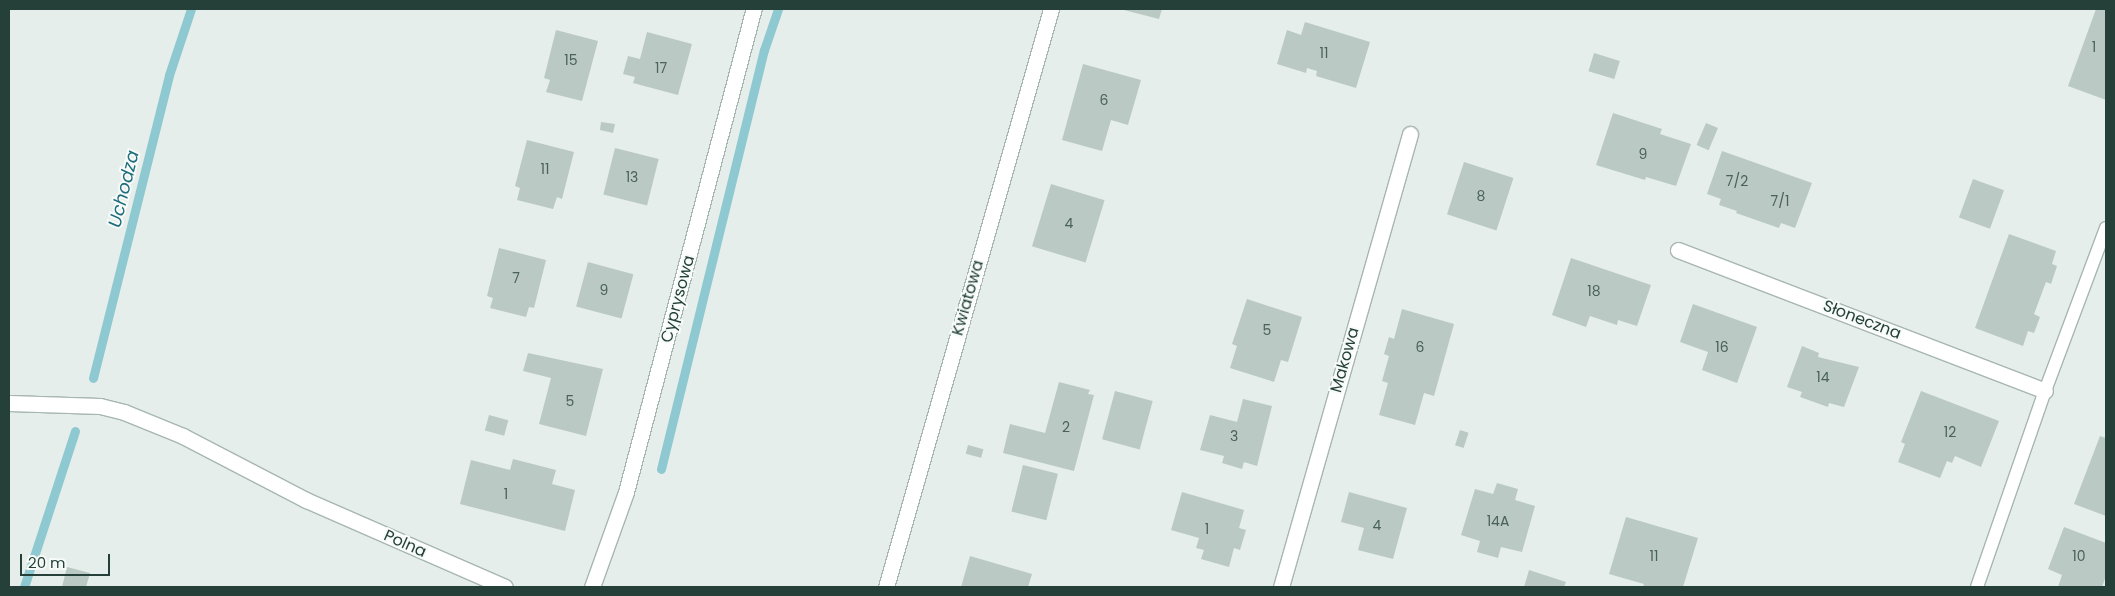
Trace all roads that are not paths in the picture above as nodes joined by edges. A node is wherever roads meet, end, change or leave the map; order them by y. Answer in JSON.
{"nodes":[{"id":1,"x":754,"y":9,"type":"edge"},
{"id":2,"x":1051,"y":9,"type":"edge"},
{"id":3,"x":1410,"y":134,"type":"dead end"},
{"id":4,"x":2106,"y":228,"type":"edge"},
{"id":5,"x":1678,"y":250,"type":"dead end"},
{"id":6,"x":2045,"y":390,"type":"junction"},
{"id":7,"x":9,"y":404,"type":"edge"},
{"id":8,"x":505,"y":587,"type":"edge"},
{"id":9,"x":592,"y":587,"type":"edge"},
{"id":10,"x":886,"y":587,"type":"edge"},
{"id":11,"x":1281,"y":587,"type":"edge"},
{"id":12,"x":1977,"y":587,"type":"edge"}],
"edges":[{"from":1,"to":9,"type":"street","name":"Cyprysowa"},
{"from":2,"to":10,"type":"street","name":"Kwiatowa"},
{"from":3,"to":11,"type":"street","name":"Makowa"},
{"from":4,"to":6,"type":"lane"},
{"from":5,"to":6,"type":"street","name":"Słoneczna"},
{"from":6,"to":12,"type":"lane"},
{"from":7,"to":8,"type":"street","name":"Polna"}]}
